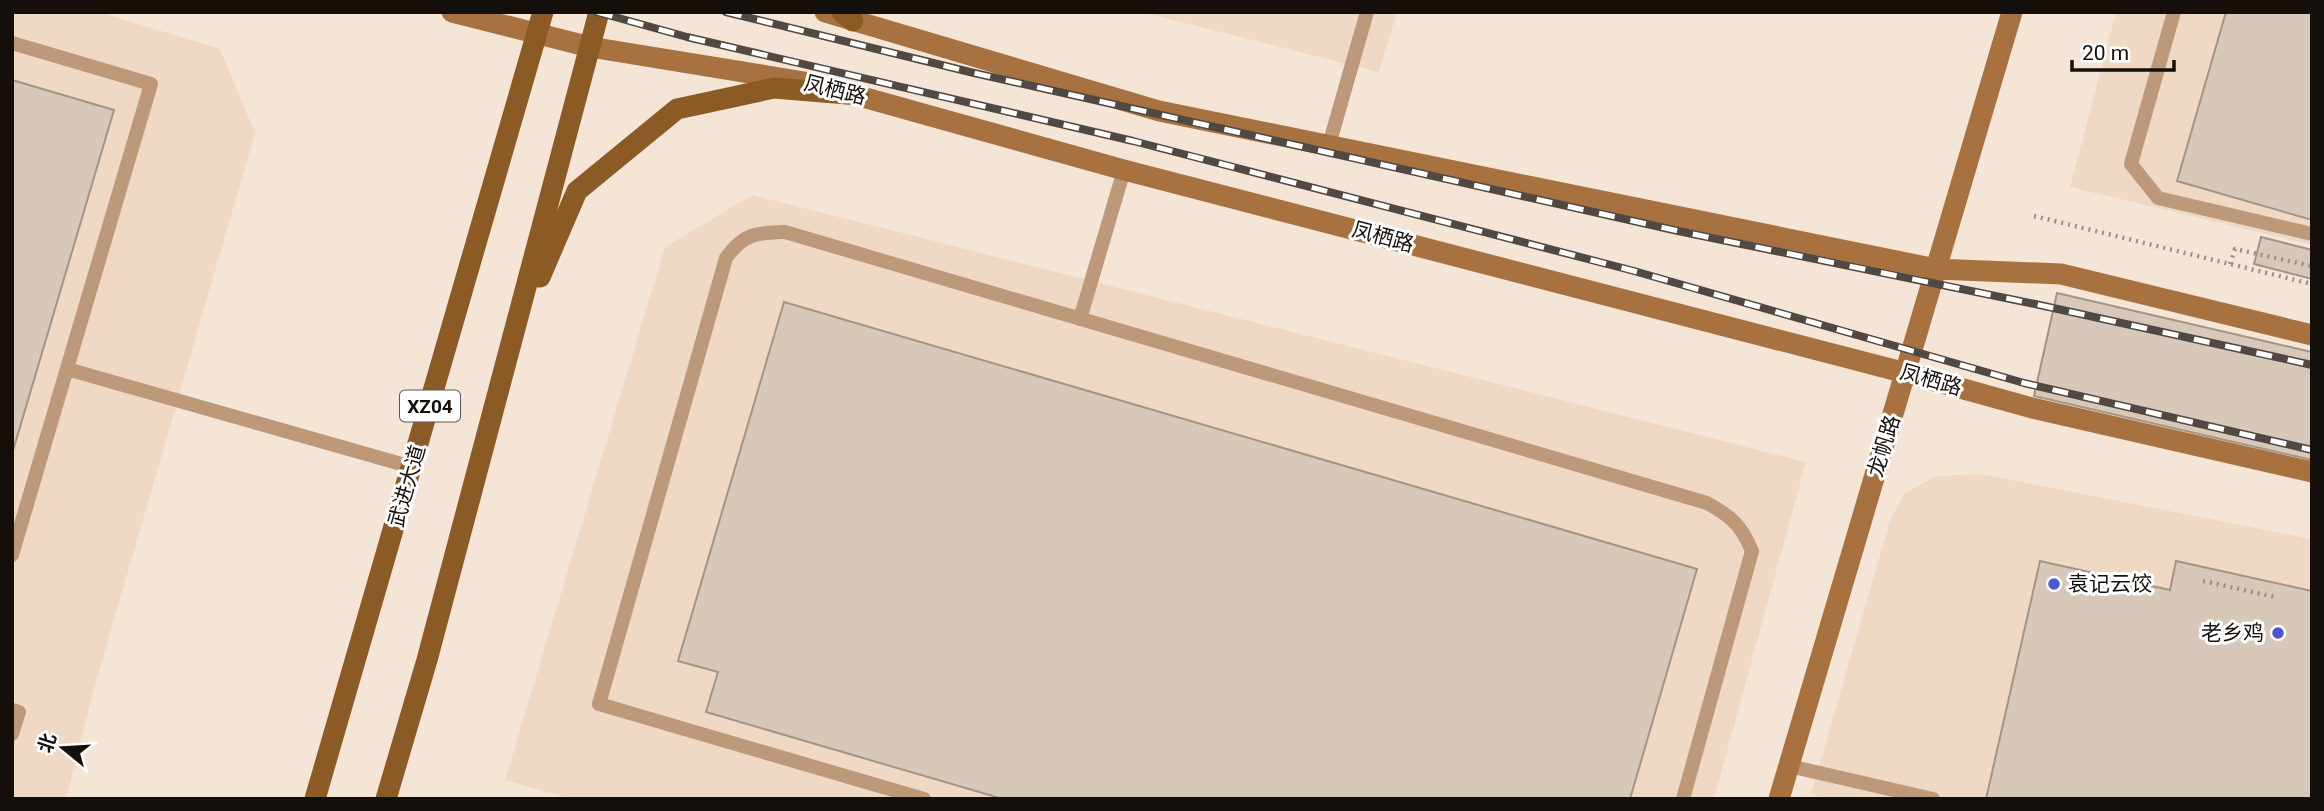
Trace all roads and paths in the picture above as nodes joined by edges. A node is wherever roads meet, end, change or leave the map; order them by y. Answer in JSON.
{"nodes":[{"id":1,"x":452,"y":12,"type":"edge"},
{"id":2,"x":543,"y":12,"type":"edge"},
{"id":3,"x":599,"y":12,"type":"edge"},
{"id":4,"x":825,"y":12,"type":"edge"},
{"id":5,"x":1367,"y":12,"type":"edge"},
{"id":6,"x":2012,"y":12,"type":"edge"},
{"id":7,"x":2174,"y":12,"type":"edge"},
{"id":8,"x":847,"y":17,"type":"edge"},
{"id":9,"x":536,"y":34,"type":"junction"},
{"id":10,"x":12,"y":43,"type":"edge"},
{"id":11,"x":590,"y":47,"type":"junction"},
{"id":12,"x":859,"y":95,"type":"junction"},
{"id":13,"x":1329,"y":145,"type":"junction"},
{"id":14,"x":1124,"y":170,"type":"junction"},
{"id":15,"x":2034,"y":216,"type":"dead end"},
{"id":16,"x":2312,"y":234,"type":"edge"},
{"id":17,"x":2230,"y":264,"type":"junction"},
{"id":18,"x":2312,"y":266,"type":"edge"},
{"id":19,"x":1936,"y":269,"type":"junction"},
{"id":20,"x":2312,"y":284,"type":"edge"},
{"id":21,"x":1080,"y":319,"type":"junction"},
{"id":22,"x":2312,"y":335,"type":"edge"},
{"id":23,"x":512,"y":339,"type":"junction"},
{"id":24,"x":67,"y":369,"type":"junction"},
{"id":25,"x":1906,"y":373,"type":"junction"},
{"id":26,"x":412,"y":467,"type":"junction"},
{"id":27,"x":2312,"y":472,"type":"edge"},
{"id":28,"x":12,"y":555,"type":"edge"},
{"id":29,"x":2203,"y":581,"type":"dead end"},
{"id":30,"x":2275,"y":597,"type":"dead end"},
{"id":31,"x":12,"y":710,"type":"edge"},
{"id":32,"x":12,"y":734,"type":"edge"},
{"id":33,"x":1789,"y":766,"type":"junction"},
{"id":34,"x":315,"y":799,"type":"edge"},
{"id":35,"x":386,"y":799,"type":"edge"},
{"id":36,"x":924,"y":799,"type":"edge"},
{"id":37,"x":1683,"y":799,"type":"edge"},
{"id":38,"x":1779,"y":799,"type":"edge"},
{"id":39,"x":1933,"y":799,"type":"edge"}],
"edges":[{"from":1,"to":9,"type":"main road","name":"凤栖路"},
{"from":2,"to":9,"type":"main road","name":"武进大道","number":"XZ04"},
{"from":3,"to":11,"type":"main road","number":"XZ04"},
{"from":4,"to":8,"type":"main road"},
{"from":5,"to":13,"type":"lane"},
{"from":6,"to":19,"type":"main road","name":"龙帆路"},
{"from":7,"to":16,"type":"lane"},
{"from":8,"to":13,"type":"main road"},
{"from":9,"to":11,"type":"main road","name":"凤栖路"},
{"from":9,"to":26,"type":"main road","name":"武进大道","number":"XZ04"},
{"from":10,"to":24,"type":"lane"},
{"from":11,"to":12,"type":"main road","name":"凤栖路"},
{"from":11,"to":23,"type":"main road","number":"XZ04"},
{"from":12,"to":14,"type":"main road","name":"凤栖路"},
{"from":12,"to":23,"type":"main road"},
{"from":13,"to":19,"type":"main road"},
{"from":14,"to":21,"type":"lane"},
{"from":14,"to":25,"type":"main road","name":"凤栖路"},
{"from":15,"to":17,"type":"path"},
{"from":17,"to":18,"type":"path"},
{"from":17,"to":20,"type":"path"},
{"from":19,"to":22,"type":"main road"},
{"from":19,"to":25,"type":"main road","name":"龙帆路"},
{"from":21,"to":36,"type":"lane"},
{"from":21,"to":37,"type":"lane"},
{"from":23,"to":35,"type":"main road","number":"XZ04"},
{"from":24,"to":26,"type":"lane"},
{"from":24,"to":28,"type":"lane"},
{"from":25,"to":27,"type":"main road","name":"凤栖路"},
{"from":25,"to":33,"type":"main road","name":"龙帆路"},
{"from":26,"to":34,"type":"main road","name":"武进大道","number":"XZ04"},
{"from":29,"to":30,"type":"path"},
{"from":31,"to":32,"type":"lane"},
{"from":33,"to":38,"type":"main road","name":"龙帆路"},
{"from":33,"to":39,"type":"lane"}]}
